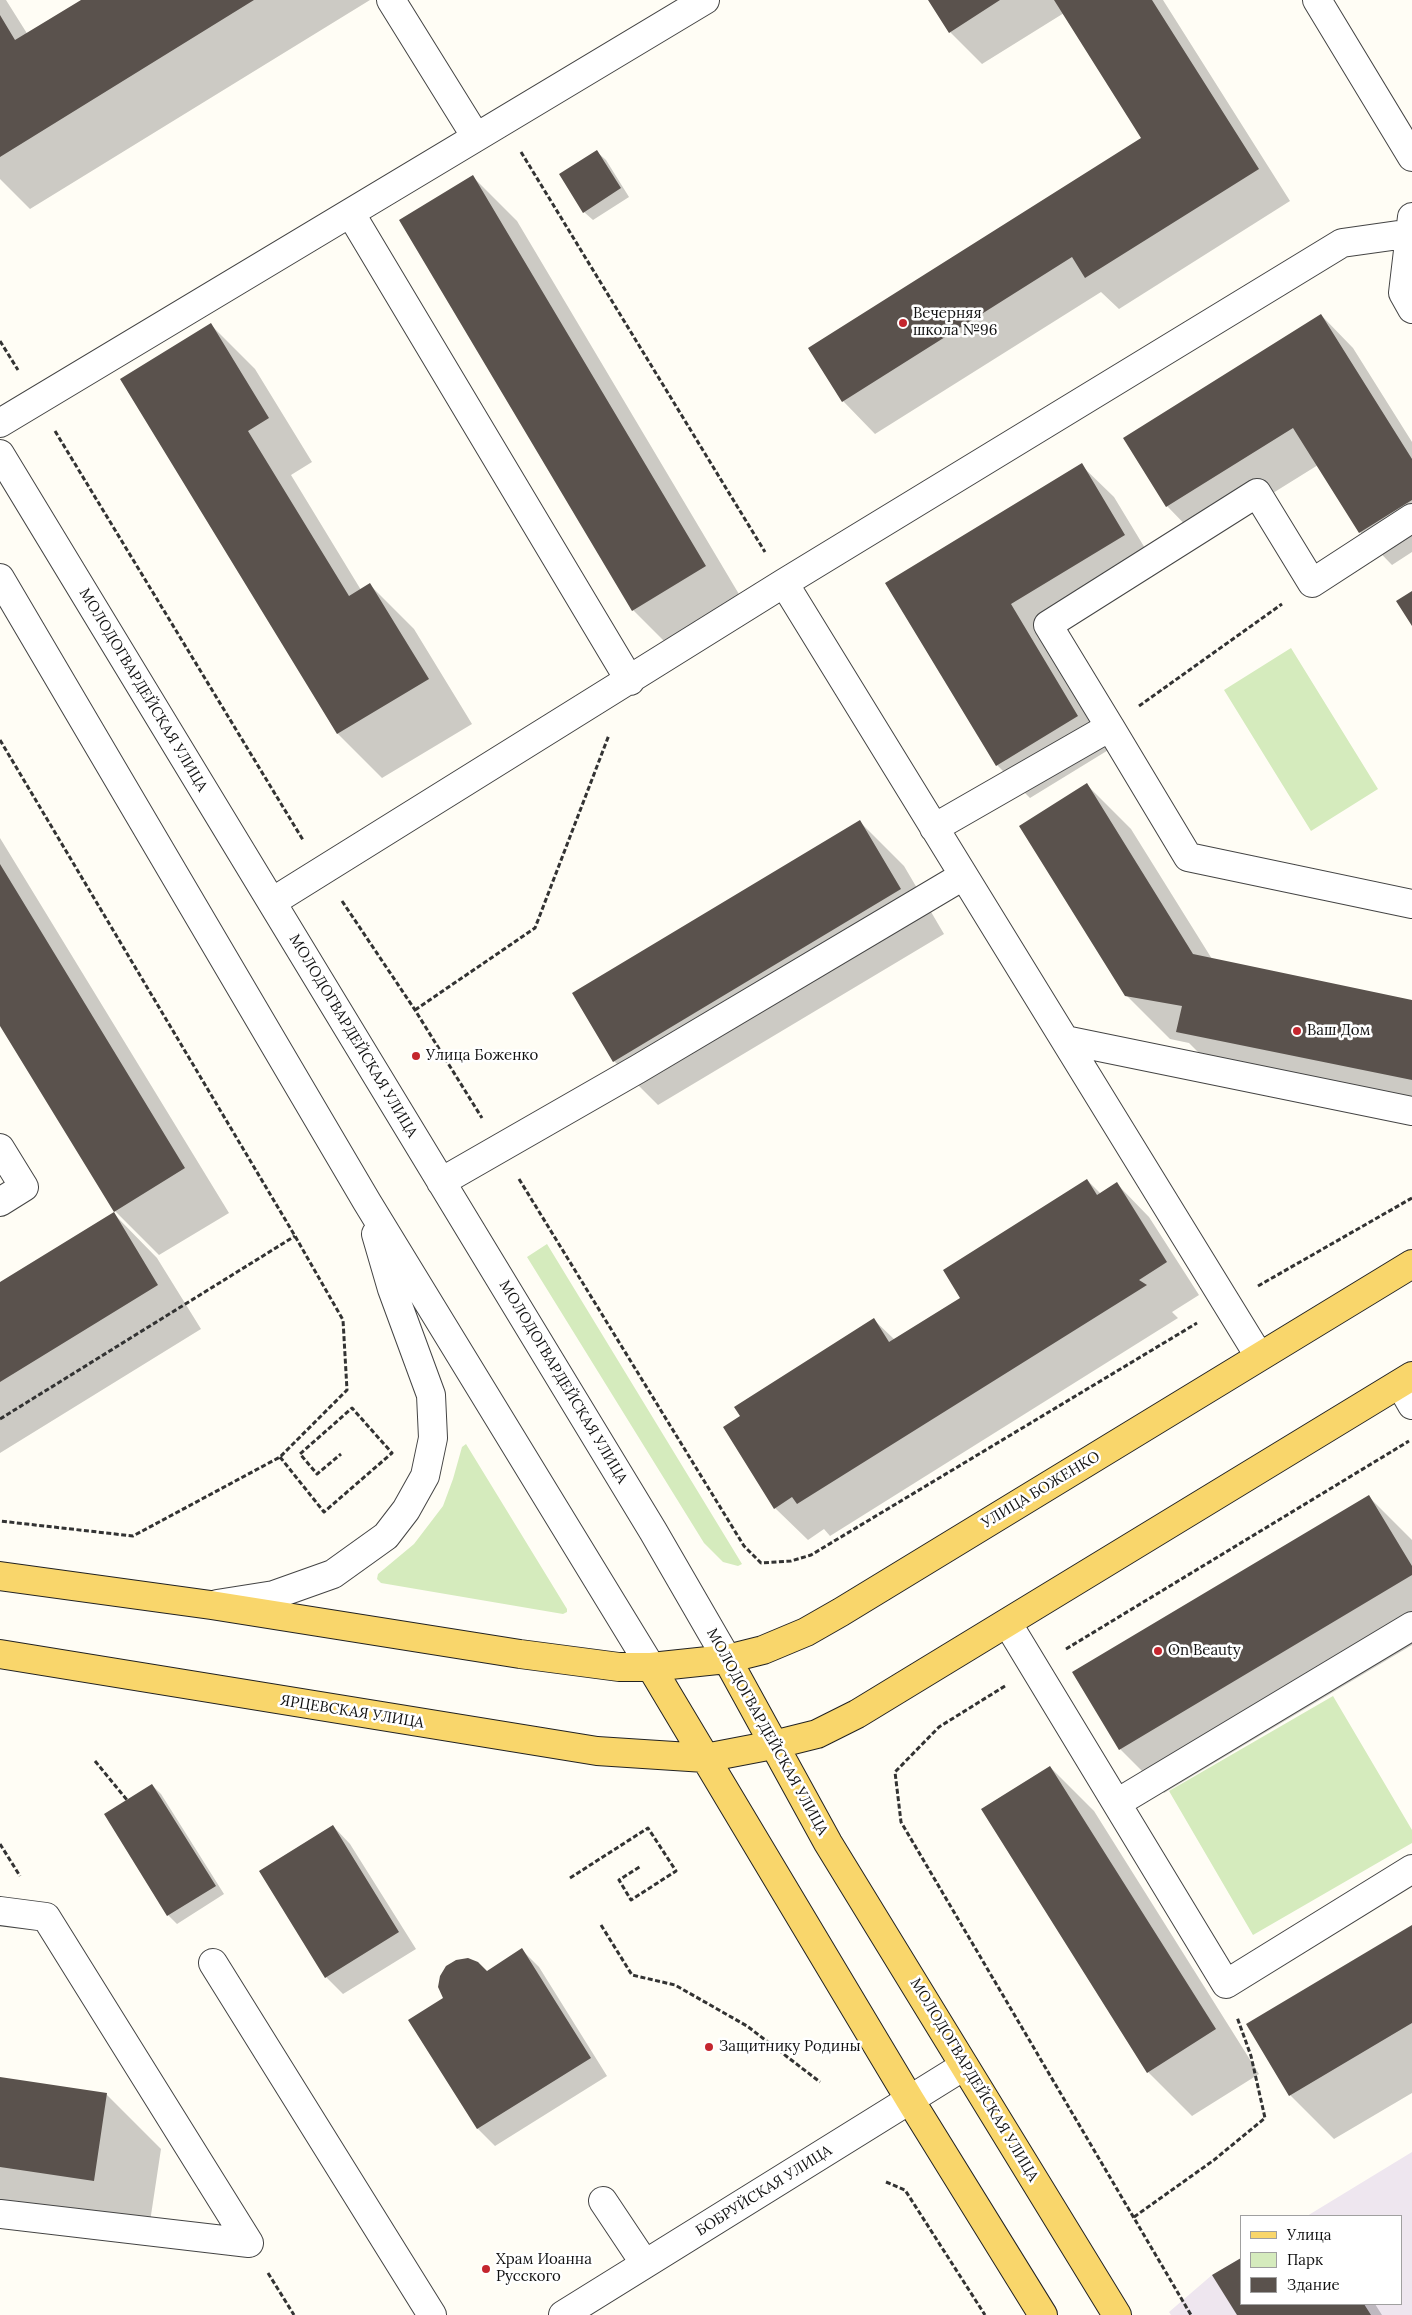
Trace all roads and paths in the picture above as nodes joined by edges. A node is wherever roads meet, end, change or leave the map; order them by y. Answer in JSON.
{"nodes":[{"id":1,"x":391,"y":0,"type":"edge"},
{"id":2,"x":705,"y":0,"type":"edge"},
{"id":3,"x":1317,"y":0,"type":"edge"},
{"id":4,"x":501,"y":122,"type":"junction"},
{"id":5,"x":476,"y":137,"type":"junction"},
{"id":6,"x":1412,"y":157,"type":"edge"},
{"id":7,"x":351,"y":214,"type":"junction"},
{"id":8,"x":1411,"y":227,"type":"edge"},
{"id":9,"x":1412,"y":309,"type":"edge"},
{"id":10,"x":0,"y":341,"type":"edge"},
{"id":11,"x":36,"y":400,"type":"junction"},
{"id":12,"x":0,"y":423,"type":"edge"},
{"id":13,"x":0,"y":454,"type":"edge"},
{"id":14,"x":1412,"y":518,"type":"edge"},
{"id":15,"x":784,"y":583,"type":"junction"},
{"id":16,"x":1312,"y":583,"type":"junction"},
{"id":17,"x":2,"y":584,"type":"edge"},
{"id":18,"x":630,"y":680,"type":"junction"},
{"id":19,"x":1110,"y":727,"type":"junction"},
{"id":20,"x":0,"y":740,"type":"edge"},
{"id":21,"x":934,"y":828,"type":"junction"},
{"id":22,"x":322,"y":870,"type":"junction"},
{"id":23,"x":963,"y":876,"type":"junction"},
{"id":24,"x":272,"y":902,"type":"junction"},
{"id":25,"x":1412,"y":904,"type":"edge"},
{"id":26,"x":415,"y":1010,"type":"junction"},
{"id":27,"x":1065,"y":1040,"type":"junction"},
{"id":28,"x":1412,"y":1111,"type":"edge"},
{"id":29,"x":500,"y":1147,"type":"junction"},
{"id":30,"x":0,"y":1148,"type":"edge"},
{"id":31,"x":441,"y":1182,"type":"junction"},
{"id":32,"x":1412,"y":1198,"type":"edge"},
{"id":33,"x":0,"y":1202,"type":"edge"},
{"id":34,"x":367,"y":1202,"type":"junction"},
{"id":35,"x":295,"y":1236,"type":"junction"},
{"id":36,"x":1412,"y":1264,"type":"edge"},
{"id":37,"x":1226,"y":1305,"type":"junction"},
{"id":38,"x":1259,"y":1356,"type":"junction"},
{"id":39,"x":1408,"y":1388,"type":"edge"},
{"id":40,"x":0,"y":1419,"type":"edge"},
{"id":41,"x":1412,"y":1440,"type":"edge"},
{"id":42,"x":341,"y":1454,"type":"dead end"},
{"id":43,"x":280,"y":1457,"type":"junction"},
{"id":44,"x":0,"y":1521,"type":"edge"},
{"id":45,"x":0,"y":1576,"type":"edge"},
{"id":46,"x":211,"y":1605,"type":"junction"},
{"id":47,"x":1008,"y":1624,"type":"junction"},
{"id":48,"x":1412,"y":1626,"type":"edge"},
{"id":49,"x":0,"y":1654,"type":"edge"},
{"id":50,"x":726,"y":1659,"type":"junction"},
{"id":51,"x":651,"y":1667,"type":"junction"},
{"id":52,"x":1035,"y":1668,"type":"junction"},
{"id":53,"x":773,"y":1745,"type":"junction"},
{"id":54,"x":705,"y":1758,"type":"junction"},
{"id":55,"x":95,"y":1761,"type":"dead end"},
{"id":56,"x":127,"y":1800,"type":"dead end"},
{"id":57,"x":1116,"y":1802,"type":"junction"},
{"id":58,"x":641,"y":1866,"type":"dead end"},
{"id":59,"x":1412,"y":1869,"type":"edge"},
{"id":60,"x":570,"y":1878,"type":"dead end"},
{"id":61,"x":0,"y":1911,"type":"edge"},
{"id":62,"x":601,"y":1925,"type":"dead end"},
{"id":63,"x":213,"y":1963,"type":"dead end"},
{"id":64,"x":1226,"y":1984,"type":"junction"},
{"id":65,"x":964,"y":2066,"type":"junction"},
{"id":66,"x":820,"y":2082,"type":"dead end"},
{"id":67,"x":910,"y":2100,"type":"junction"},
{"id":68,"x":886,"y":2182,"type":"dead end"},
{"id":69,"x":603,"y":2201,"type":"dead end"},
{"id":70,"x":0,"y":2214,"type":"edge"},
{"id":71,"x":1134,"y":2216,"type":"junction"},
{"id":72,"x":250,"y":2243,"type":"junction"},
{"id":73,"x":645,"y":2264,"type":"junction"},
{"id":74,"x":294,"y":2315,"type":"edge"},
{"id":75,"x":432,"y":2315,"type":"edge"},
{"id":76,"x":562,"y":2315,"type":"edge"},
{"id":77,"x":985,"y":2315,"type":"edge"},
{"id":78,"x":1043,"y":2315,"type":"edge"},
{"id":79,"x":1117,"y":2315,"type":"edge"},
{"id":80,"x":1191,"y":2315,"type":"edge"}],
"edges":[{"from":1,"to":5,"type":"street"},
{"from":2,"to":4,"type":"street"},
{"from":3,"to":6,"type":"street"},
{"from":4,"to":5,"type":"street"},
{"from":4,"to":15,"type":"path"},
{"from":5,"to":7,"type":"street"},
{"from":7,"to":11,"type":"street"},
{"from":7,"to":18,"type":"street"},
{"from":8,"to":9,"type":"street"},
{"from":8,"to":15,"type":"street"},
{"from":10,"to":11,"type":"path"},
{"from":11,"to":12,"type":"street"},
{"from":11,"to":22,"type":"path"},
{"from":13,"to":24,"type":"street","name":"МОЛОДОГВАРДЕЙСКАЯ УЛИЦА"},
{"from":14,"to":16,"type":"street"},
{"from":15,"to":18,"type":"street"},
{"from":15,"to":21,"type":"street"},
{"from":16,"to":19,"type":"path"},
{"from":16,"to":19,"type":"street"},
{"from":17,"to":34,"type":"street"},
{"from":18,"to":22,"type":"street"},
{"from":18,"to":26,"type":"path"},
{"from":19,"to":21,"type":"street"},
{"from":19,"to":25,"type":"street"},
{"from":20,"to":35,"type":"path"},
{"from":21,"to":23,"type":"street"},
{"from":22,"to":24,"type":"street"},
{"from":22,"to":26,"type":"path"},
{"from":23,"to":27,"type":"street"},
{"from":23,"to":29,"type":"street"},
{"from":24,"to":31,"type":"street","name":"МОЛОДОГВАРДЕЙСКАЯ УЛИЦА"},
{"from":26,"to":29,"type":"path"},
{"from":27,"to":28,"type":"street"},
{"from":27,"to":37,"type":"street"},
{"from":29,"to":31,"type":"street"},
{"from":29,"to":37,"type":"path"},
{"from":30,"to":33,"type":"street"},
{"from":31,"to":50,"type":"street","name":"МОЛОДОГВАРДЕЙСКАЯ УЛИЦА"},
{"from":32,"to":37,"type":"path"},
{"from":34,"to":46,"type":"street"},
{"from":34,"to":51,"type":"street"},
{"from":35,"to":40,"type":"path"},
{"from":35,"to":43,"type":"path"},
{"from":36,"to":38,"type":"main road","name":"УЛИЦА БОЖЕНКО"},
{"from":37,"to":38,"type":"street"},
{"from":38,"to":50,"type":"main road","name":"УЛИЦА БОЖЕНКО"},
{"from":39,"to":47,"type":"main road"},
{"from":41,"to":52,"type":"path"},
{"from":42,"to":43,"type":"path"},
{"from":43,"to":44,"type":"path"},
{"from":45,"to":46,"type":"main road"},
{"from":46,"to":51,"type":"main road"},
{"from":47,"to":52,"type":"street"},
{"from":47,"to":53,"type":"main road"},
{"from":48,"to":57,"type":"street"},
{"from":49,"to":54,"type":"main road","name":"ЯРЦЕВСКАЯ УЛИЦА"},
{"from":50,"to":51,"type":"main road","name":"УЛИЦА БОЖЕНКО"},
{"from":50,"to":53,"type":"main road","name":"МОЛОДОГВАРДЕЙСКАЯ УЛИЦА"},
{"from":51,"to":54,"type":"main road"},
{"from":52,"to":57,"type":"street"},
{"from":52,"to":71,"type":"path"},
{"from":53,"to":54,"type":"main road"},
{"from":53,"to":65,"type":"main road","name":"МОЛОДОГВАРДЕЙСКАЯ УЛИЦА"},
{"from":54,"to":67,"type":"main road"},
{"from":55,"to":56,"type":"path"},
{"from":57,"to":64,"type":"street"},
{"from":58,"to":60,"type":"path"},
{"from":59,"to":64,"type":"street"},
{"from":61,"to":72,"type":"street"},
{"from":62,"to":66,"type":"path"},
{"from":63,"to":75,"type":"street"},
{"from":64,"to":71,"type":"path"},
{"from":65,"to":67,"type":"street","name":"БОБРУЙСКАЯ УЛИЦА"},
{"from":65,"to":79,"type":"main road","name":"МОЛОДОГВАРДЕЙСКАЯ УЛИЦА"},
{"from":67,"to":73,"type":"street","name":"БОБРУЙСКАЯ УЛИЦА"},
{"from":67,"to":78,"type":"main road"},
{"from":68,"to":77,"type":"path"},
{"from":69,"to":73,"type":"street"},
{"from":70,"to":72,"type":"street"},
{"from":71,"to":80,"type":"path"},
{"from":72,"to":74,"type":"path"},
{"from":73,"to":76,"type":"street","name":"БОБРУЙСКАЯ УЛИЦА"}]}
